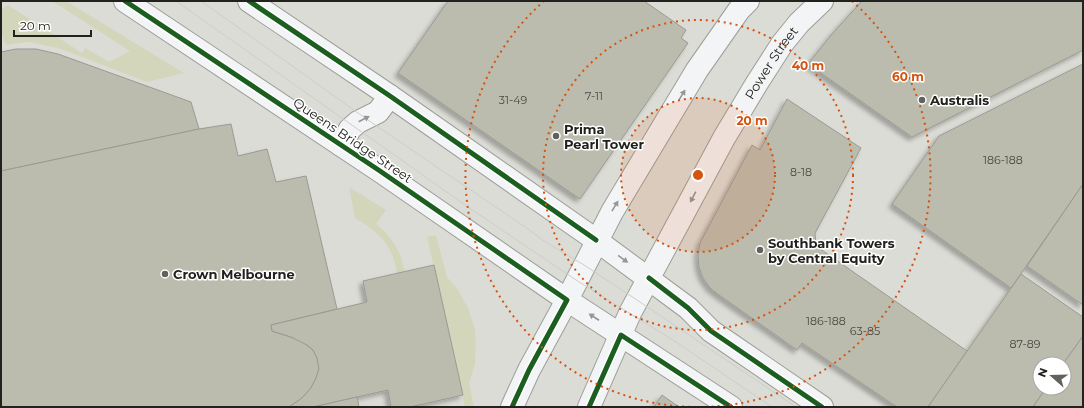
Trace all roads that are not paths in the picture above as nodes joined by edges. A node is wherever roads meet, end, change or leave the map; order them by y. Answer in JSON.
{"nodes":[{"id":1,"x":125,"y":1,"type":"edge"},
{"id":2,"x":249,"y":1,"type":"edge"},
{"id":3,"x":748,"y":1,"type":"edge"},
{"id":4,"x":822,"y":1,"type":"edge"},
{"id":5,"x":390,"y":96,"type":"junction"},
{"id":6,"x":341,"y":145,"type":"junction"},
{"id":7,"x":596,"y":240,"type":"junction"},
{"id":8,"x":649,"y":278,"type":"junction"},
{"id":9,"x":567,"y":300,"type":"junction"},
{"id":10,"x":621,"y":335,"type":"junction"},
{"id":11,"x":512,"y":407,"type":"edge"},
{"id":12,"x":589,"y":407,"type":"edge"},
{"id":13,"x":731,"y":407,"type":"edge"},
{"id":14,"x":822,"y":407,"type":"edge"}],
"edges":[{"from":1,"to":6,"type":"street","name":"Queens Bridge Street"},
{"from":2,"to":5,"type":"street"},
{"from":7,"to":3,"type":"street","one_way":true},
{"from":4,"to":8,"type":"street","name":"Power Street","one_way":true},
{"from":6,"to":5,"type":"street","one_way":true},
{"from":5,"to":7,"type":"street"},
{"from":6,"to":9,"type":"street","name":"Queens Bridge Street"},
{"from":7,"to":8,"type":"street","one_way":true},
{"from":7,"to":9,"type":"street"},
{"from":8,"to":10,"type":"street","name":"Power Street"},
{"from":8,"to":14,"type":"street"},
{"from":10,"to":9,"type":"street","name":"Queens Bridge Street","one_way":true},
{"from":9,"to":11,"type":"street"},
{"from":10,"to":12,"type":"street","name":"Power Street"},
{"from":10,"to":13,"type":"street","name":"Queens Bridge Street"}]}
